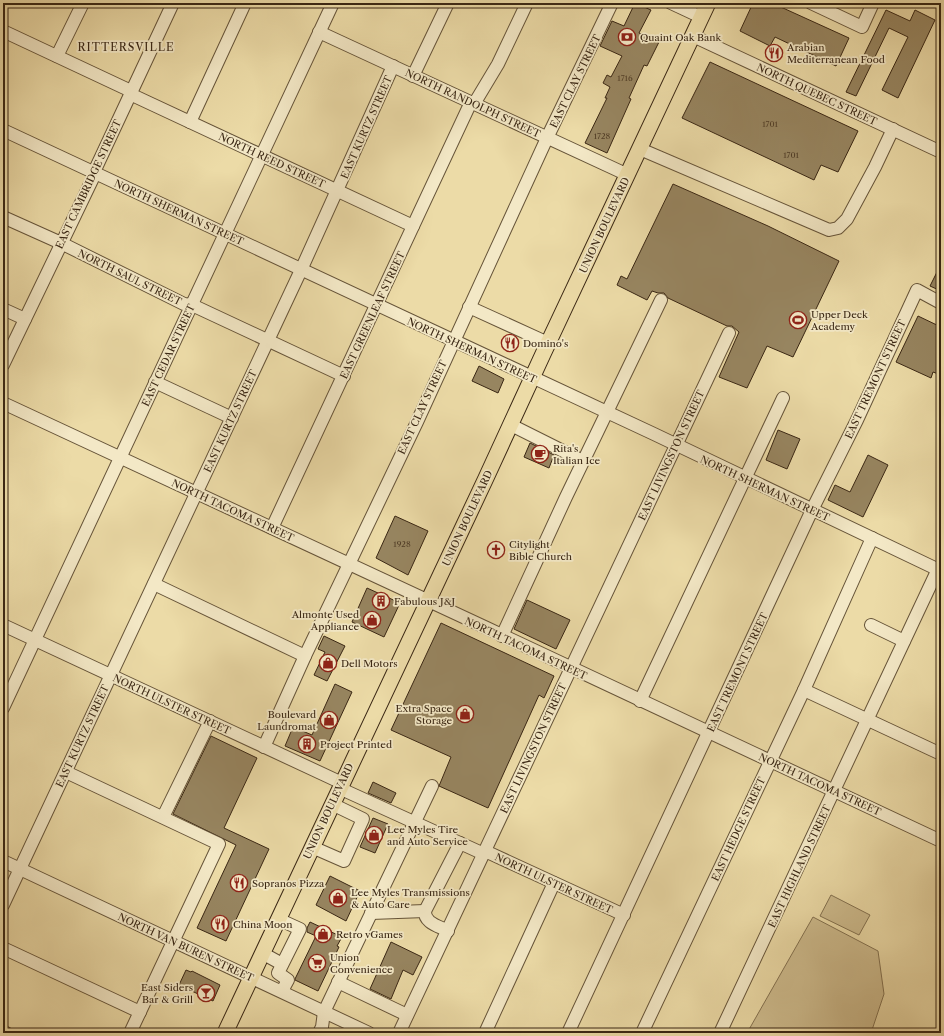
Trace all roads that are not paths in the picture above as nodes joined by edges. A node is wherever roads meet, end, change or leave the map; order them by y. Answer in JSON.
{"nodes":[{"id":1,"x":83,"y":3,"type":"edge"},
{"id":2,"x":173,"y":3,"type":"edge"},
{"id":3,"x":245,"y":3,"type":"edge"},
{"id":4,"x":333,"y":3,"type":"edge"},
{"id":5,"x":448,"y":3,"type":"edge"},
{"id":6,"x":527,"y":3,"type":"edge"},
{"id":7,"x":612,"y":3,"type":"edge"},
{"id":8,"x":708,"y":3,"type":"edge"},
{"id":9,"x":812,"y":3,"type":"edge"},
{"id":10,"x":873,"y":3,"type":"edge"},
{"id":11,"x":674,"y":4,"type":"edge"},
{"id":12,"x":701,"y":17,"type":"junction"},
{"id":13,"x":3,"y":31,"type":"edge"},
{"id":14,"x":319,"y":32,"type":"junction"},
{"id":15,"x":693,"y":36,"type":"junction"},
{"id":16,"x":57,"y":56,"type":"junction"},
{"id":17,"x":393,"y":66,"type":"junction"},
{"id":18,"x":413,"y":76,"type":"junction"},
{"id":19,"x":129,"y":91,"type":"junction"},
{"id":20,"x":473,"y":103,"type":"junction"},
{"id":21,"x":190,"y":122,"type":"junction"},
{"id":22,"x":893,"y":129,"type":"junction"},
{"id":23,"x":3,"y":130,"type":"edge"},
{"id":24,"x":547,"y":138,"type":"junction"},
{"id":25,"x":640,"y":149,"type":"junction"},
{"id":26,"x":941,"y":152,"type":"edge"},
{"id":27,"x":262,"y":155,"type":"junction"},
{"id":28,"x":94,"y":172,"type":"junction"},
{"id":29,"x":628,"y":175,"type":"junction"},
{"id":30,"x":337,"y":190,"type":"junction"},
{"id":31,"x":3,"y":217,"type":"edge"},
{"id":32,"x":413,"y":226,"type":"junction"},
{"id":33,"x":224,"y":234,"type":"junction"},
{"id":34,"x":61,"y":243,"type":"junction"},
{"id":35,"x":301,"y":270,"type":"junction"},
{"id":36,"x":661,"y":300,"type":"dead end"},
{"id":37,"x":941,"y":303,"type":"edge"},
{"id":38,"x":377,"y":305,"type":"junction"},
{"id":39,"x":192,"y":306,"type":"junction"},
{"id":40,"x":469,"y":307,"type":"junction"},
{"id":41,"x":3,"y":309,"type":"edge"},
{"id":42,"x":24,"y":319,"type":"junction"},
{"id":43,"x":729,"y":332,"type":"dead end"},
{"id":44,"x":268,"y":341,"type":"junction"},
{"id":45,"x":453,"y":341,"type":"junction"},
{"id":46,"x":548,"y":343,"type":"junction"},
{"id":47,"x":3,"y":365,"type":"edge"},
{"id":48,"x":344,"y":376,"type":"junction"},
{"id":49,"x":532,"y":378,"type":"junction"},
{"id":50,"x":155,"y":382,"type":"junction"},
{"id":51,"x":783,"y":398,"type":"dead end"},
{"id":52,"x":3,"y":403,"type":"edge"},
{"id":53,"x":606,"y":413,"type":"junction"},
{"id":54,"x":232,"y":418,"type":"junction"},
{"id":55,"x":511,"y":425,"type":"junction"},
{"id":56,"x":675,"y":445,"type":"junction"},
{"id":57,"x":120,"y":457,"type":"junction"},
{"id":58,"x":584,"y":461,"type":"junction"},
{"id":59,"x":745,"y":479,"type":"junction"},
{"id":60,"x":197,"y":493,"type":"junction"},
{"id":61,"x":812,"y":510,"type":"junction"},
{"id":62,"x":272,"y":528,"type":"junction"},
{"id":63,"x":872,"y":538,"type":"junction"},
{"id":64,"x":349,"y":563,"type":"junction"},
{"id":65,"x":940,"y":570,"type":"edge"},
{"id":66,"x":154,"y":584,"type":"junction"},
{"id":67,"x":428,"y":602,"type":"junction"},
{"id":68,"x":3,"y":625,"type":"edge"},
{"id":69,"x":871,"y":625,"type":"dead end"},
{"id":70,"x":502,"y":636,"type":"junction"},
{"id":71,"x":35,"y":640,"type":"junction"},
{"id":72,"x":904,"y":641,"type":"junction"},
{"id":73,"x":305,"y":656,"type":"junction"},
{"id":74,"x":570,"y":668,"type":"junction"},
{"id":75,"x":111,"y":675,"type":"junction"},
{"id":76,"x":804,"y":690,"type":"junction"},
{"id":77,"x":640,"y":701,"type":"junction"},
{"id":78,"x":3,"y":708,"type":"edge"},
{"id":79,"x":868,"y":720,"type":"junction"},
{"id":80,"x":210,"y":721,"type":"junction"},
{"id":81,"x":709,"y":732,"type":"junction"},
{"id":82,"x":264,"y":746,"type":"junction"},
{"id":83,"x":941,"y":754,"type":"edge"},
{"id":84,"x":770,"y":760,"type":"junction"},
{"id":85,"x":66,"y":772,"type":"junction"},
{"id":86,"x":341,"y":785,"type":"junction"},
{"id":87,"x":432,"y":786,"type":"dead end"},
{"id":88,"x":834,"y":791,"type":"junction"},
{"id":89,"x":332,"y":804,"type":"junction"},
{"id":90,"x":163,"y":817,"type":"junction"},
{"id":91,"x":414,"y":822,"type":"junction"},
{"id":92,"x":941,"y":841,"type":"edge"},
{"id":93,"x":460,"y":844,"type":"junction"},
{"id":94,"x":312,"y":847,"type":"junction"},
{"id":95,"x":484,"y":853,"type":"junction"},
{"id":96,"x":3,"y":861,"type":"edge"},
{"id":97,"x":20,"y":869,"type":"junction"},
{"id":98,"x":554,"y":882,"type":"junction"},
{"id":99,"x":3,"y":905,"type":"edge"},
{"id":100,"x":425,"y":911,"type":"junction"},
{"id":101,"x":371,"y":913,"type":"junction"},
{"id":102,"x":624,"y":915,"type":"junction"},
{"id":103,"x":278,"y":919,"type":"junction"},
{"id":104,"x":448,"y":931,"type":"junction"},
{"id":105,"x":174,"y":941,"type":"junction"},
{"id":106,"x":3,"y":948,"type":"edge"},
{"id":107,"x":262,"y":953,"type":"junction"},
{"id":108,"x":282,"y":964,"type":"junction"},
{"id":109,"x":251,"y":977,"type":"junction"},
{"id":110,"x":338,"y":982,"type":"junction"},
{"id":111,"x":282,"y":991,"type":"junction"},
{"id":112,"x":140,"y":1012,"type":"junction"},
{"id":113,"x":324,"y":1012,"type":"junction"},
{"id":114,"x":407,"y":1015,"type":"junction"},
{"id":115,"x":3,"y":1032,"type":"edge"},
{"id":116,"x":6,"y":1033,"type":"edge"},
{"id":117,"x":130,"y":1033,"type":"edge"},
{"id":118,"x":225,"y":1033,"type":"edge"},
{"id":119,"x":319,"y":1033,"type":"edge"},
{"id":120,"x":369,"y":1033,"type":"edge"},
{"id":121,"x":399,"y":1033,"type":"edge"},
{"id":122,"x":485,"y":1033,"type":"edge"},
{"id":123,"x":568,"y":1033,"type":"edge"},
{"id":124,"x":642,"y":1033,"type":"edge"},
{"id":125,"x":720,"y":1033,"type":"edge"}],
"edges":[{"from":1,"to":16,"type":"street"},
{"from":2,"to":19,"type":"street","name":"EAST CAMBRIDGE STREET"},
{"from":3,"to":21,"type":"street"},
{"from":4,"to":14,"type":"street","name":"EAST CEDAR STREET"},
{"from":5,"to":18,"type":"street"},
{"from":6,"to":20,"type":"street","name":"EAST GREENLEAF STREET"},
{"from":7,"to":24,"type":"street","name":"EAST CLAY STREET"},
{"from":8,"to":12,"type":"main road","name":"UNION BOULEVARD"},
{"from":9,"to":10,"type":"street"},
{"from":11,"to":12,"type":"street"},
{"from":12,"to":15,"type":"main road","name":"UNION BOULEVARD"},
{"from":13,"to":16,"type":"street","name":"NORTH REED STREET"},
{"from":14,"to":17,"type":"street","name":"NORTH RANDOLPH STREET"},
{"from":14,"to":27,"type":"street","name":"EAST CEDAR STREET"},
{"from":15,"to":22,"type":"street","name":"NORTH QUEBEC STREET"},
{"from":15,"to":25,"type":"main road","name":"UNION BOULEVARD"},
{"from":16,"to":19,"type":"street","name":"NORTH REED STREET"},
{"from":17,"to":18,"type":"street","name":"NORTH RANDOLPH STREET"},
{"from":17,"to":30,"type":"street","name":"EAST KURTZ STREET"},
{"from":18,"to":20,"type":"street","name":"NORTH RANDOLPH STREET"},
{"from":19,"to":21,"type":"street","name":"NORTH REED STREET"},
{"from":19,"to":28,"type":"street","name":"EAST CAMBRIDGE STREET"},
{"from":20,"to":24,"type":"street","name":"NORTH RANDOLPH STREET"},
{"from":20,"to":32,"type":"street","name":"EAST GREENLEAF STREET"},
{"from":21,"to":27,"type":"street","name":"NORTH REED STREET"},
{"from":22,"to":25,"type":"street"},
{"from":22,"to":26,"type":"street","name":"NORTH QUEBEC STREET"},
{"from":23,"to":28,"type":"street","name":"NORTH SHERMAN STREET"},
{"from":24,"to":29,"type":"street","name":"NORTH RANDOLPH STREET"},
{"from":24,"to":40,"type":"street","name":"EAST CLAY STREET"},
{"from":25,"to":29,"type":"main road","name":"UNION BOULEVARD"},
{"from":27,"to":30,"type":"street","name":"NORTH REED STREET"},
{"from":27,"to":33,"type":"street","name":"EAST CEDAR STREET"},
{"from":28,"to":33,"type":"street","name":"NORTH SHERMAN STREET"},
{"from":28,"to":34,"type":"street","name":"EAST CAMBRIDGE STREET"},
{"from":29,"to":46,"type":"main road","name":"UNION BOULEVARD"},
{"from":30,"to":32,"type":"street","name":"NORTH REED STREET"},
{"from":30,"to":35,"type":"street","name":"EAST KURTZ STREET"},
{"from":31,"to":34,"type":"street","name":"NORTH SAUL STREET"},
{"from":32,"to":38,"type":"street","name":"EAST GREENLEAF STREET"},
{"from":33,"to":35,"type":"street","name":"NORTH SHERMAN STREET"},
{"from":33,"to":39,"type":"street","name":"EAST CEDAR STREET"},
{"from":34,"to":39,"type":"street","name":"NORTH SAUL STREET"},
{"from":34,"to":42,"type":"street","name":"EAST CAMBRIDGE STREET"},
{"from":35,"to":38,"type":"street","name":"NORTH SHERMAN STREET"},
{"from":35,"to":44,"type":"street","name":"EAST KURTZ STREET"},
{"from":36,"to":53,"type":"street"},
{"from":37,"to":61,"type":"street","name":"EAST TREMONT STREET"},
{"from":38,"to":45,"type":"street","name":"NORTH SHERMAN STREET"},
{"from":38,"to":48,"type":"street","name":"EAST GREENLEAF STREET"},
{"from":39,"to":44,"type":"street","name":"NORTH SAUL STREET"},
{"from":39,"to":50,"type":"street","name":"EAST CEDAR STREET"},
{"from":40,"to":45,"type":"street","name":"EAST CLAY STREET"},
{"from":40,"to":46,"type":"street"},
{"from":41,"to":42,"type":"street"},
{"from":42,"to":47,"type":"street","name":"EAST CAMBRIDGE STREET"},
{"from":43,"to":56,"type":"street","name":"EAST LIVINGSTON STREET"},
{"from":44,"to":48,"type":"street","name":"NORTH SAUL STREET"},
{"from":44,"to":54,"type":"street","name":"EAST KURTZ STREET"},
{"from":45,"to":49,"type":"street","name":"NORTH SHERMAN STREET"},
{"from":45,"to":64,"type":"street","name":"EAST CLAY STREET"},
{"from":46,"to":49,"type":"main road","name":"UNION BOULEVARD"},
{"from":48,"to":62,"type":"street","name":"EAST GREENLEAF STREET"},
{"from":49,"to":53,"type":"street","name":"NORTH SHERMAN STREET"},
{"from":49,"to":55,"type":"main road","name":"UNION BOULEVARD"},
{"from":50,"to":54,"type":"street"},
{"from":50,"to":57,"type":"street","name":"EAST CEDAR STREET"},
{"from":51,"to":59,"type":"street"},
{"from":52,"to":57,"type":"street","name":"NORTH TACOMA STREET"},
{"from":53,"to":56,"type":"street","name":"NORTH SHERMAN STREET"},
{"from":53,"to":58,"type":"street"},
{"from":54,"to":60,"type":"street","name":"EAST KURTZ STREET"},
{"from":55,"to":58,"type":"street"},
{"from":55,"to":67,"type":"main road","name":"UNION BOULEVARD"},
{"from":56,"to":59,"type":"street","name":"NORTH SHERMAN STREET"},
{"from":56,"to":74,"type":"street","name":"EAST LIVINGSTON STREET"},
{"from":57,"to":60,"type":"street","name":"NORTH TACOMA STREET"},
{"from":57,"to":71,"type":"street","name":"EAST CEDAR STREET"},
{"from":58,"to":70,"type":"street"},
{"from":59,"to":61,"type":"street","name":"NORTH SHERMAN STREET"},
{"from":59,"to":77,"type":"street"},
{"from":60,"to":62,"type":"street","name":"NORTH TACOMA STREET"},
{"from":60,"to":66,"type":"street","name":"EAST KURTZ STREET"},
{"from":61,"to":63,"type":"street","name":"NORTH SHERMAN STREET"},
{"from":61,"to":81,"type":"street","name":"EAST TREMONT STREET"},
{"from":62,"to":64,"type":"street","name":"NORTH TACOMA STREET"},
{"from":63,"to":65,"type":"street","name":"NORTH SHERMAN STREET"},
{"from":63,"to":76,"type":"street","name":"EAST HEDGE STREET"},
{"from":64,"to":67,"type":"street","name":"NORTH TACOMA STREET"},
{"from":64,"to":73,"type":"street","name":"EAST CLAY STREET"},
{"from":65,"to":72,"type":"street","name":"EAST HIGHLAND STREET"},
{"from":66,"to":73,"type":"street"},
{"from":66,"to":75,"type":"street","name":"EAST KURTZ STREET"},
{"from":67,"to":70,"type":"street","name":"NORTH TACOMA STREET"},
{"from":67,"to":86,"type":"main road","name":"UNION BOULEVARD"},
{"from":68,"to":71,"type":"street","name":"NORTH ULSTER STREET"},
{"from":69,"to":72,"type":"street"},
{"from":70,"to":74,"type":"street","name":"NORTH TACOMA STREET"},
{"from":71,"to":75,"type":"street","name":"NORTH ULSTER STREET"},
{"from":71,"to":78,"type":"street","name":"EAST CEDAR STREET"},
{"from":72,"to":79,"type":"street","name":"EAST HIGHLAND STREET"},
{"from":73,"to":82,"type":"street","name":"EAST CLAY STREET"},
{"from":74,"to":77,"type":"street","name":"NORTH TACOMA STREET"},
{"from":74,"to":95,"type":"street","name":"EAST LIVINGSTON STREET"},
{"from":75,"to":80,"type":"street","name":"NORTH ULSTER STREET"},
{"from":75,"to":85,"type":"street","name":"EAST KURTZ STREET"},
{"from":76,"to":79,"type":"street"},
{"from":76,"to":84,"type":"street","name":"EAST HEDGE STREET"},
{"from":77,"to":81,"type":"street","name":"NORTH TACOMA STREET"},
{"from":79,"to":83,"type":"street"},
{"from":79,"to":88,"type":"street","name":"EAST HIGHLAND STREET"},
{"from":80,"to":82,"type":"street","name":"NORTH ULSTER STREET"},
{"from":80,"to":90,"type":"street"},
{"from":81,"to":84,"type":"street","name":"NORTH TACOMA STREET"},
{"from":81,"to":102,"type":"street","name":"EAST TREMONT STREET"},
{"from":82,"to":86,"type":"street","name":"NORTH ULSTER STREET"},
{"from":84,"to":88,"type":"street","name":"NORTH TACOMA STREET"},
{"from":84,"to":124,"type":"street","name":"EAST HEDGE STREET"},
{"from":85,"to":90,"type":"street"},
{"from":85,"to":97,"type":"street","name":"EAST KURTZ STREET"},
{"from":86,"to":89,"type":"main road","name":"UNION BOULEVARD"},
{"from":86,"to":91,"type":"street","name":"NORTH ULSTER STREET"},
{"from":87,"to":91,"type":"street"},
{"from":88,"to":92,"type":"street","name":"NORTH TACOMA STREET"},
{"from":88,"to":125,"type":"street","name":"EAST HIGHLAND STREET"},
{"from":89,"to":94,"type":"main road","name":"UNION BOULEVARD"},
{"from":89,"to":94,"type":"street"},
{"from":90,"to":105,"type":"street"},
{"from":91,"to":93,"type":"street","name":"NORTH ULSTER STREET"},
{"from":91,"to":101,"type":"street"},
{"from":93,"to":95,"type":"street","name":"NORTH ULSTER STREET"},
{"from":93,"to":100,"type":"street"},
{"from":94,"to":103,"type":"main road","name":"UNION BOULEVARD"},
{"from":95,"to":98,"type":"street","name":"NORTH ULSTER STREET"},
{"from":95,"to":104,"type":"street","name":"EAST LIVINGSTON STREET"},
{"from":96,"to":97,"type":"street","name":"NORTH VAN BUREN STREET"},
{"from":97,"to":99,"type":"street","name":"EAST KURTZ STREET"},
{"from":97,"to":105,"type":"street","name":"NORTH VAN BUREN STREET"},
{"from":98,"to":102,"type":"street","name":"NORTH ULSTER STREET"},
{"from":98,"to":122,"type":"street"},
{"from":100,"to":101,"type":"street"},
{"from":100,"to":104,"type":"street"},
{"from":101,"to":110,"type":"street"},
{"from":102,"to":123,"type":"street","name":"EAST TREMONT STREET"},
{"from":103,"to":107,"type":"main road","name":"UNION BOULEVARD"},
{"from":103,"to":108,"type":"street"},
{"from":104,"to":114,"type":"street","name":"EAST LIVINGSTON STREET"},
{"from":105,"to":109,"type":"street","name":"NORTH VAN BUREN STREET"},
{"from":105,"to":112,"type":"street"},
{"from":106,"to":112,"type":"street"},
{"from":107,"to":108,"type":"street"},
{"from":107,"to":109,"type":"main road","name":"UNION BOULEVARD"},
{"from":108,"to":111,"type":"street"},
{"from":109,"to":111,"type":"street","name":"NORTH VAN BUREN STREET"},
{"from":109,"to":118,"type":"main road","name":"UNION BOULEVARD"},
{"from":110,"to":113,"type":"street"},
{"from":110,"to":114,"type":"street"},
{"from":111,"to":113,"type":"street","name":"NORTH VAN BUREN STREET"},
{"from":112,"to":117,"type":"street"},
{"from":113,"to":119,"type":"street"},
{"from":113,"to":120,"type":"street","name":"NORTH VAN BUREN STREET"},
{"from":114,"to":121,"type":"street","name":"EAST LIVINGSTON STREET"},
{"from":115,"to":116,"type":"street"}]}
